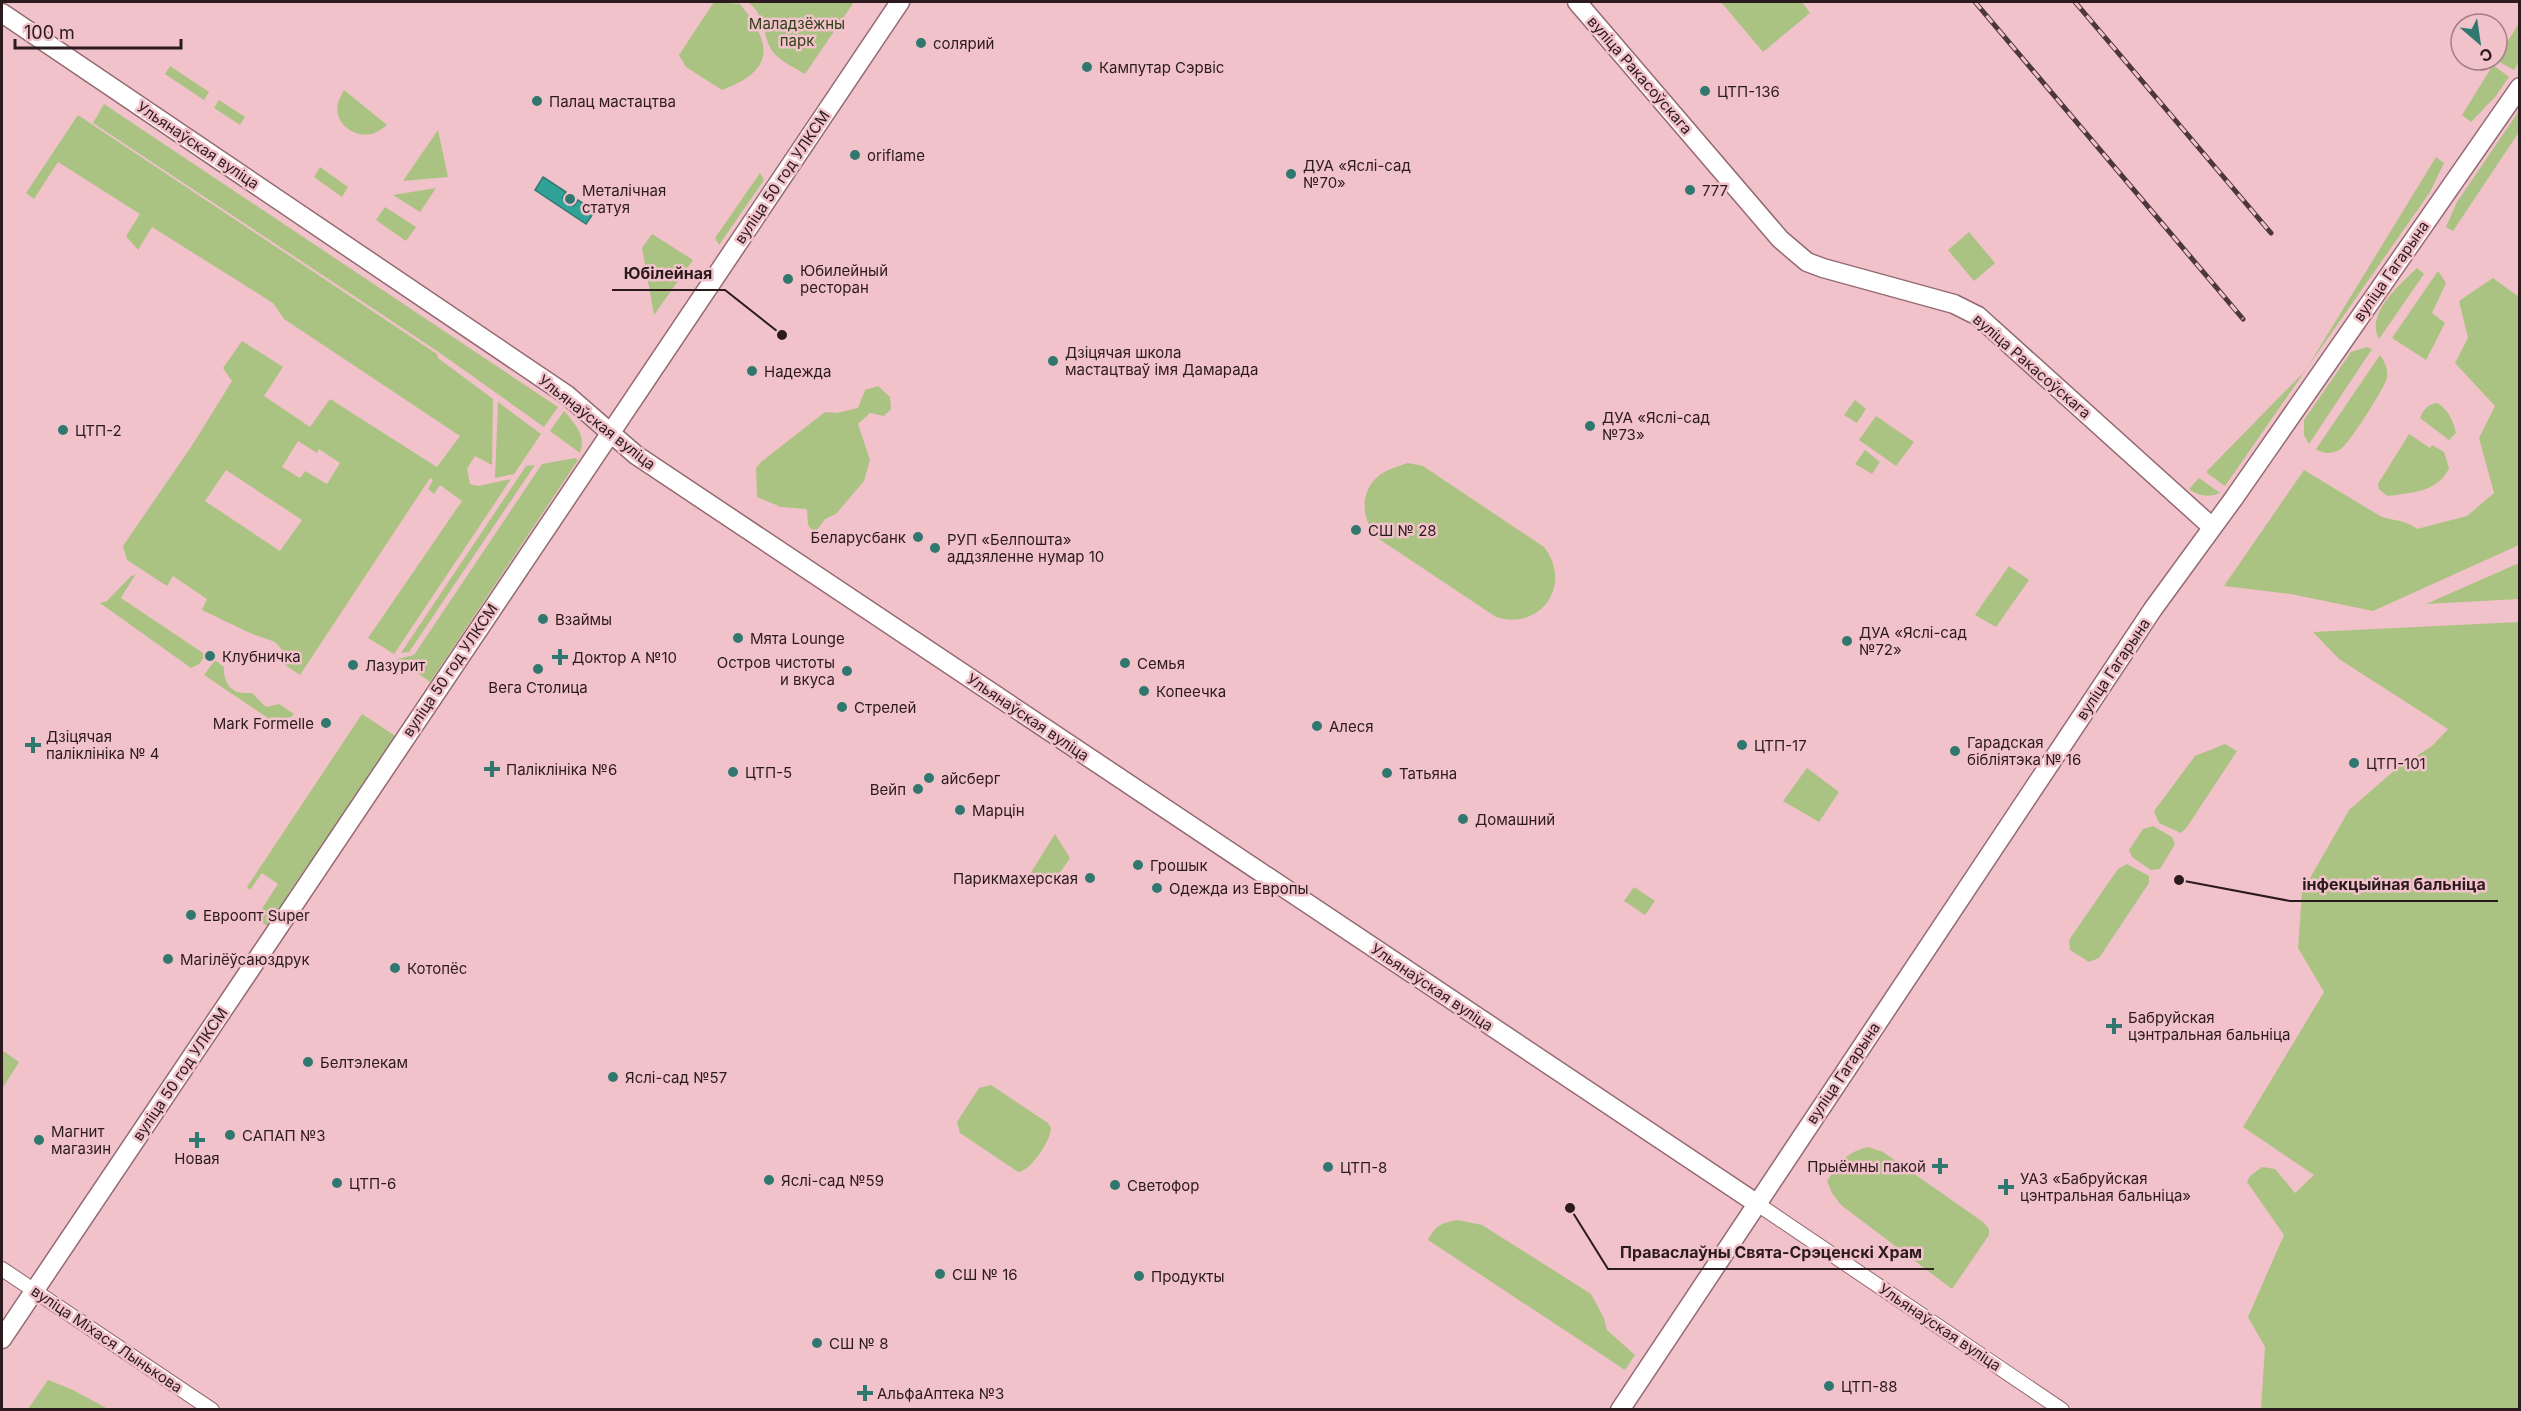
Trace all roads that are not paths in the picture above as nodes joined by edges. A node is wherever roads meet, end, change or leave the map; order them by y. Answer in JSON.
{"nodes":[{"id":1,"x":900,"y":2,"type":"edge"},
{"id":2,"x":1577,"y":2,"type":"edge"},
{"id":3,"x":2,"y":13,"type":"edge"},
{"id":4,"x":2520,"y":87,"type":"edge"},
{"id":5,"x":611,"y":431,"type":"junction"},
{"id":6,"x":2212,"y":527,"type":"junction"},
{"id":7,"x":1756,"y":1203,"type":"junction"},
{"id":8,"x":2,"y":1269,"type":"edge"},
{"id":9,"x":34,"y":1290,"type":"junction"},
{"id":10,"x":2,"y":1340,"type":"edge"},
{"id":11,"x":212,"y":1410,"type":"edge"},
{"id":12,"x":1620,"y":1410,"type":"edge"},
{"id":13,"x":2062,"y":1410,"type":"edge"}],
"edges":[{"from":1,"to":5,"type":"main road","name":"вуліца 50 год УЛКСМ"},
{"from":2,"to":6,"type":"main road","name":"вуліца Ракасоўскага"},
{"from":3,"to":5,"type":"main road","name":"Ульянаўская вуліца"},
{"from":4,"to":6,"type":"main road","name":"вуліца Гагарына"},
{"from":5,"to":7,"type":"main road","name":"Ульянаўская вуліца"},
{"from":5,"to":9,"type":"main road","name":"вуліца 50 год УЛКСМ"},
{"from":6,"to":7,"type":"main road","name":"вуліца Гагарына"},
{"from":7,"to":12,"type":"main road","name":"вуліца Гагарына"},
{"from":7,"to":13,"type":"street","name":"Ульянаўская вуліца"},
{"from":8,"to":9,"type":"street","name":"вуліца Міхася Лынькова"},
{"from":9,"to":10,"type":"main road","name":"вуліца 50 год УЛКСМ"},
{"from":9,"to":11,"type":"street","name":"вуліца Міхася Лынькова"}]}
